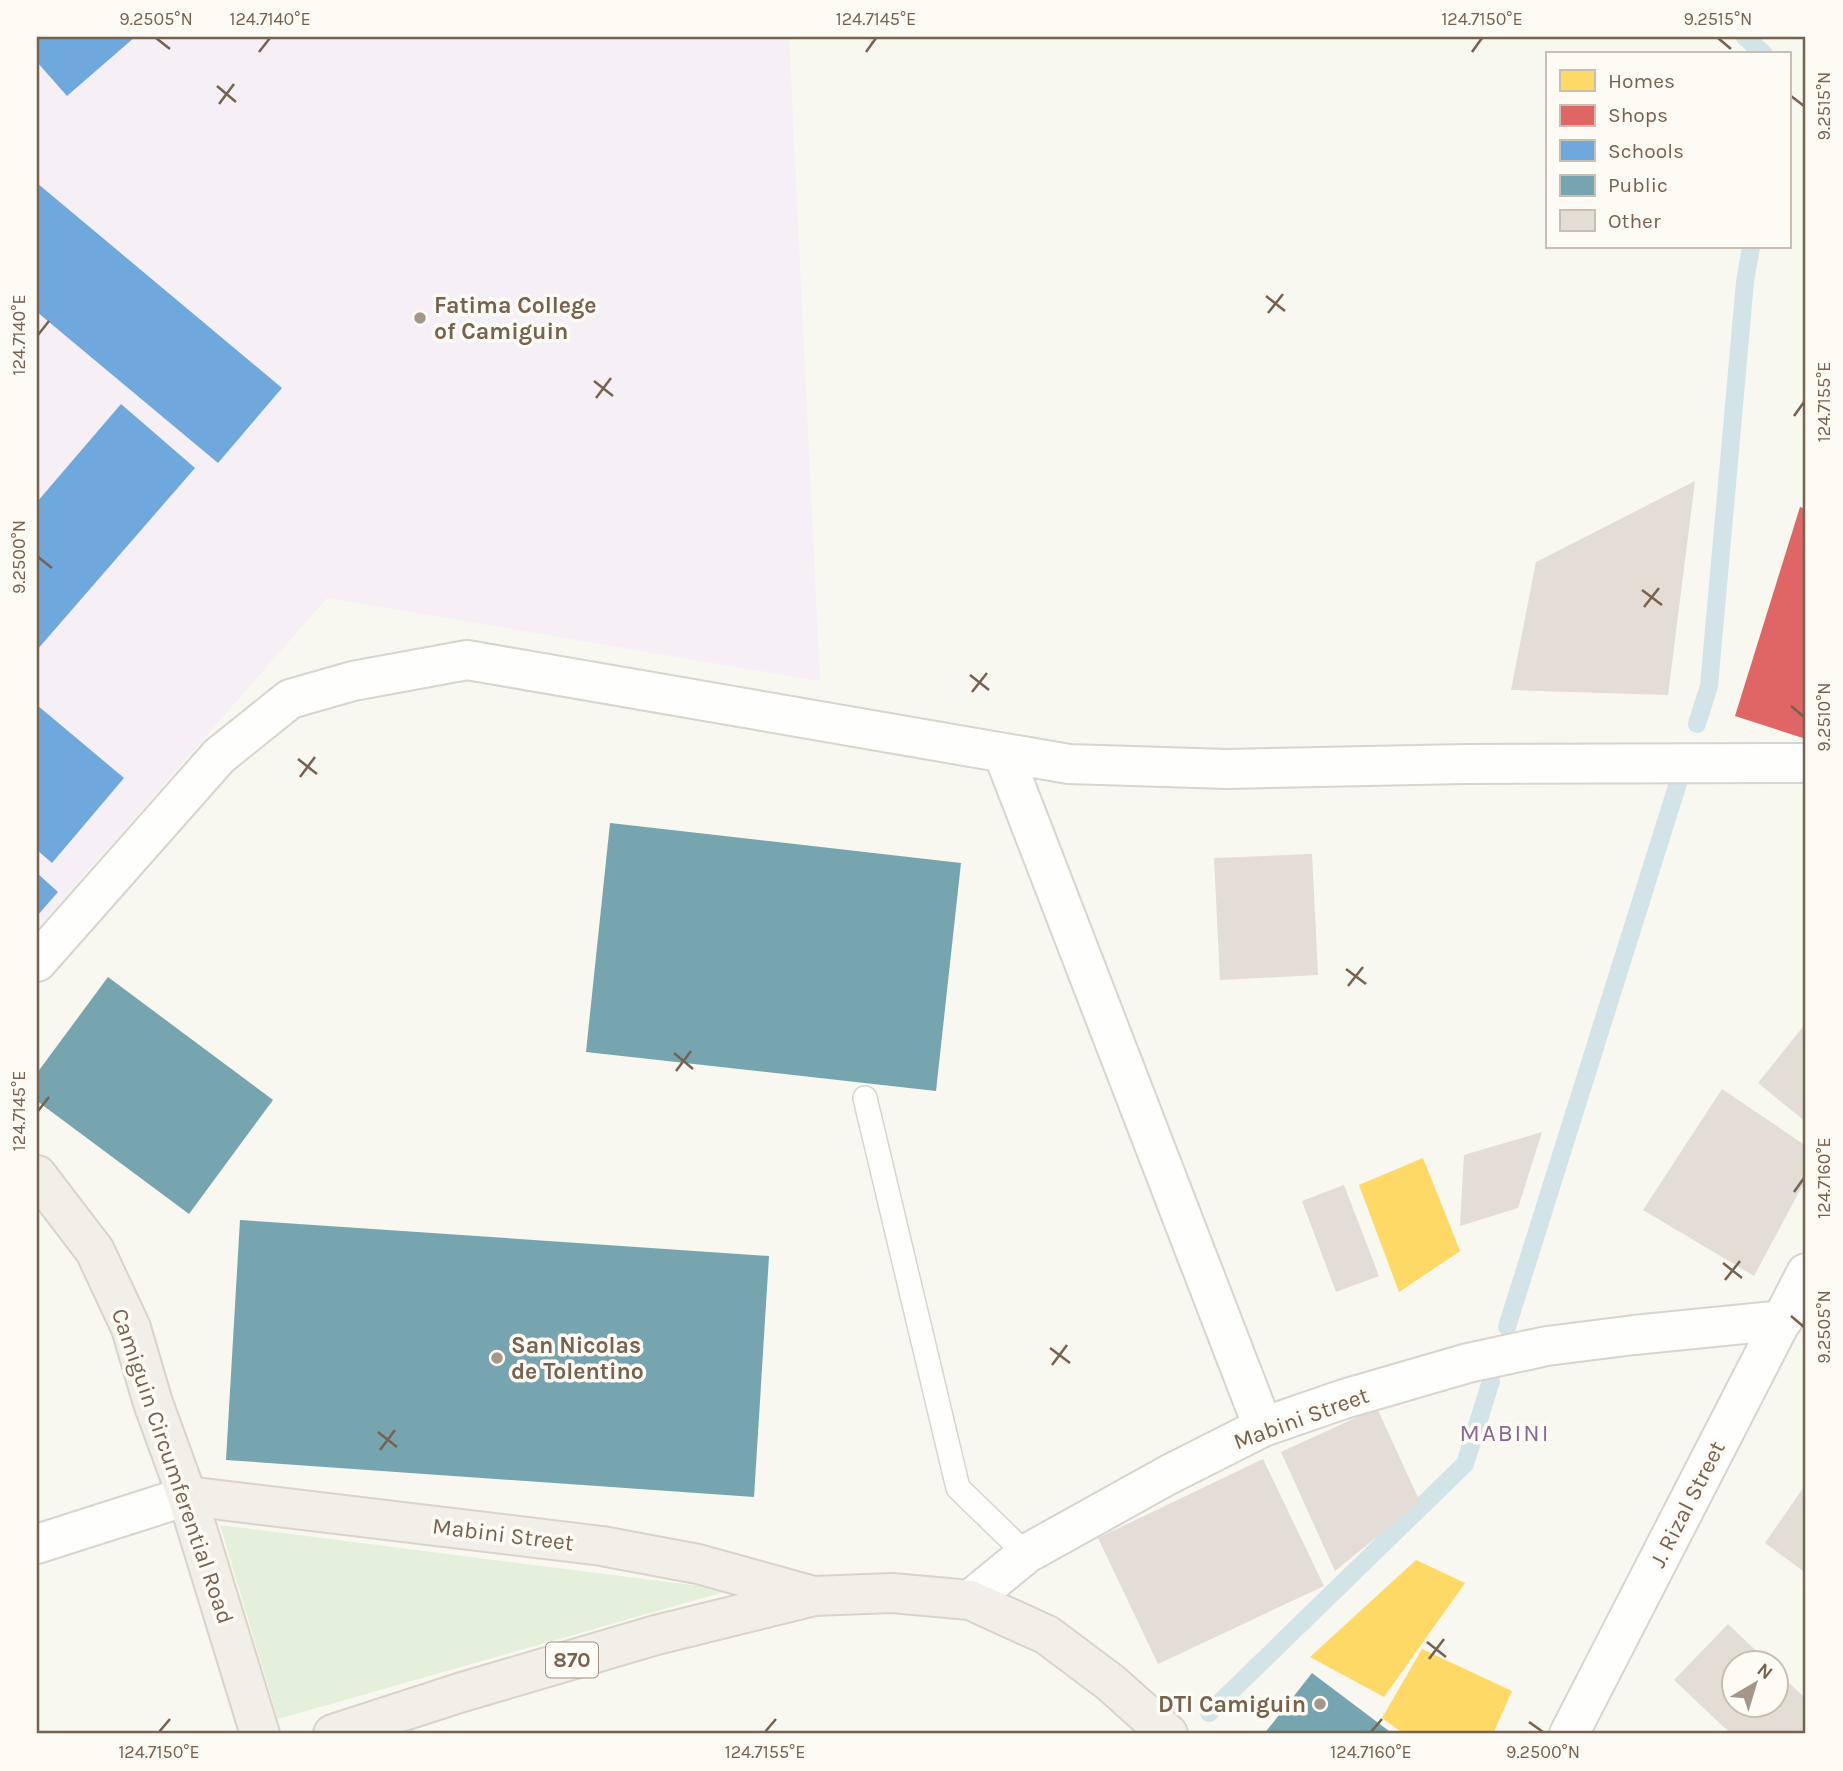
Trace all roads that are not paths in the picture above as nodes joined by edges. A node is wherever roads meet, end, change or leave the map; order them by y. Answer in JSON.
{"nodes":[{"id":1,"x":1003,"y":753,"type":"junction"},
{"id":2,"x":1806,"y":763,"type":"edge"},
{"id":3,"x":37,"y":962,"type":"edge"},
{"id":4,"x":865,"y":1098,"type":"dead end"},
{"id":5,"x":37,"y":1175,"type":"edge"},
{"id":6,"x":1806,"y":1273,"type":"edge"},
{"id":7,"x":1783,"y":1320,"type":"junction"},
{"id":8,"x":1263,"y":1427,"type":"junction"},
{"id":9,"x":187,"y":1496,"type":"junction"},
{"id":10,"x":37,"y":1544,"type":"edge"},
{"id":11,"x":1026,"y":1554,"type":"junction"},
{"id":12,"x":814,"y":1596,"type":"junction"},
{"id":13,"x":970,"y":1600,"type":"junction"},
{"id":14,"x":260,"y":1734,"type":"edge"},
{"id":15,"x":333,"y":1734,"type":"edge"},
{"id":16,"x":1168,"y":1734,"type":"edge"},
{"id":17,"x":1569,"y":1734,"type":"edge"}],
"edges":[{"from":1,"to":2,"type":"street"},
{"from":1,"to":3,"type":"street"},
{"from":1,"to":8,"type":"street"},
{"from":4,"to":11,"type":"lane"},
{"from":5,"to":9,"type":"main road","name":"Camiguin Circumferential Road"},
{"from":6,"to":7,"type":"street","name":"J. Rizal Street"},
{"from":7,"to":8,"type":"street","name":"Mabini Street"},
{"from":7,"to":17,"type":"street","name":"J. Rizal Street"},
{"from":8,"to":11,"type":"street","name":"Mabini Street"},
{"from":9,"to":10,"type":"street"},
{"from":9,"to":12,"type":"main road","name":"Mabini Street"},
{"from":9,"to":14,"type":"main road","name":"Camiguin Circumferential Road"},
{"from":11,"to":13,"type":"street","name":"Mabini Street"},
{"from":12,"to":13,"type":"main road","name":"Mabini Street","number":"870"},
{"from":12,"to":15,"type":"main road","name":"Mabini Street","number":"870"},
{"from":13,"to":16,"type":"main road","number":"870"}]}
